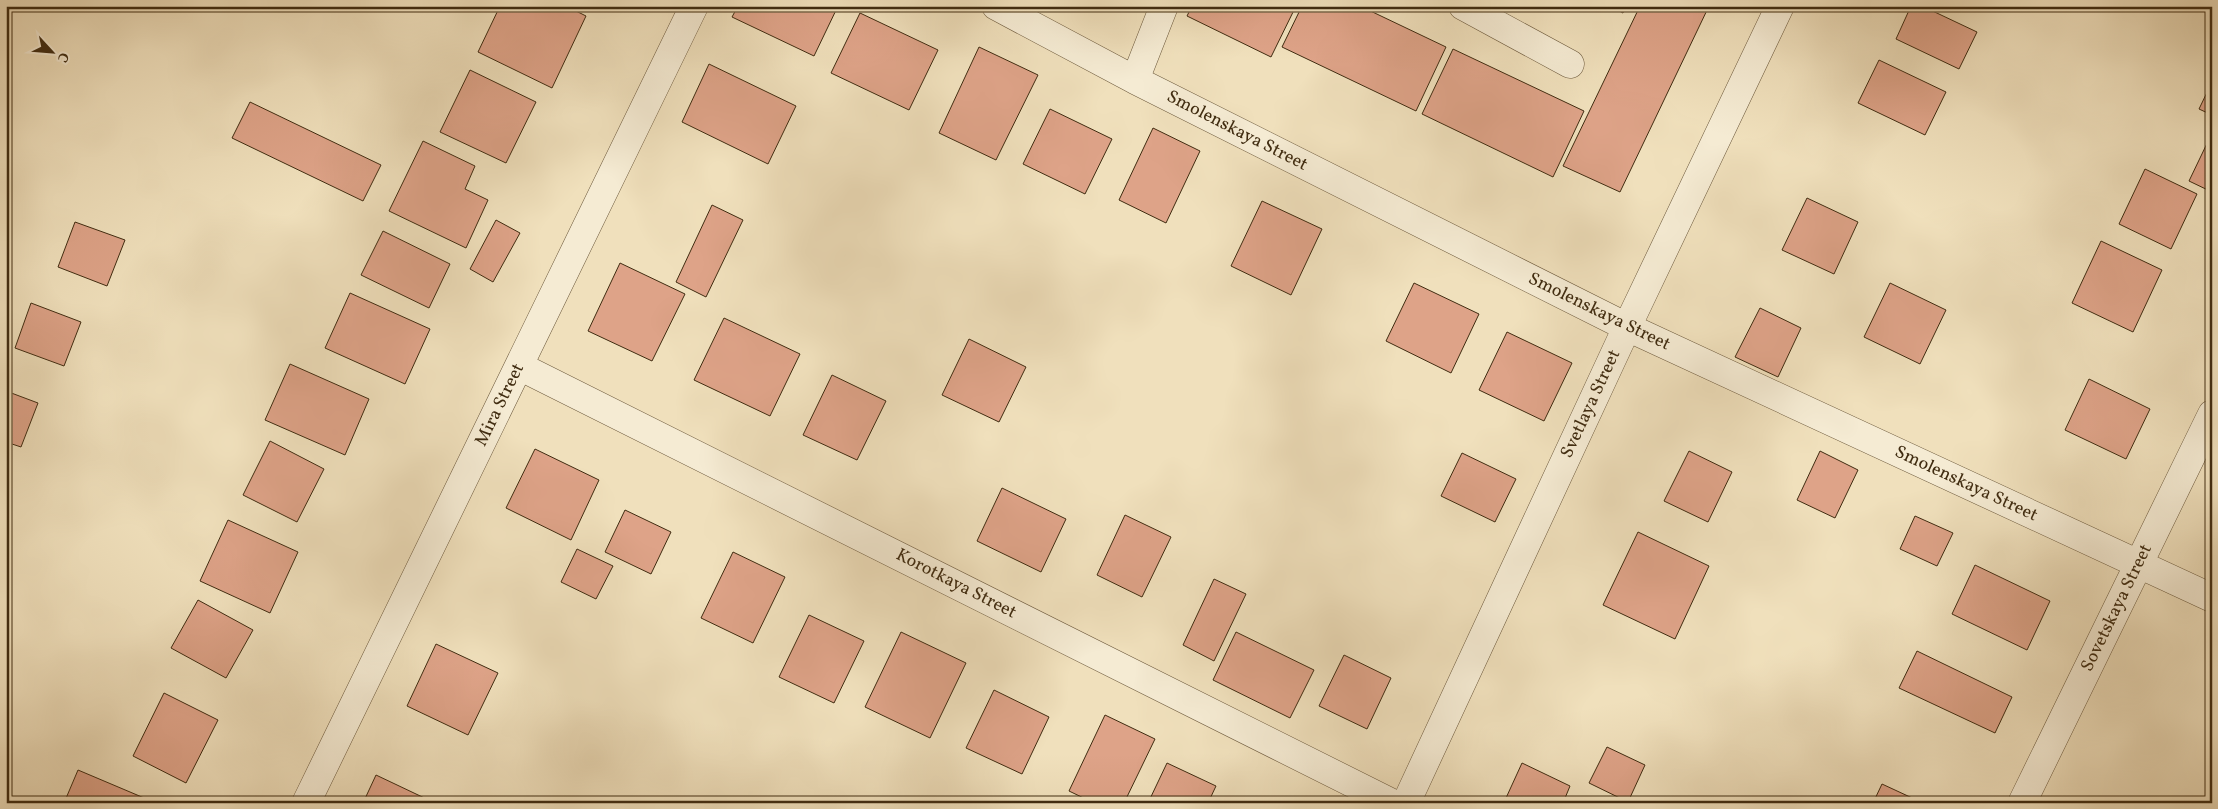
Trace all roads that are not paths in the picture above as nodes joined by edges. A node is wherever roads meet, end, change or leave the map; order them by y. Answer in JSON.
{"nodes":[{"id":1,"x":694,"y":6,"type":"edge"},
{"id":2,"x":996,"y":6,"type":"edge"},
{"id":3,"x":1164,"y":6,"type":"edge"},
{"id":4,"x":1463,"y":6,"type":"edge"},
{"id":5,"x":1780,"y":6,"type":"edge"},
{"id":6,"x":1570,"y":64,"type":"dead end"},
{"id":7,"x":1135,"y":80,"type":"junction"},
{"id":8,"x":1627,"y":326,"type":"junction"},
{"id":9,"x":520,"y":366,"type":"junction"},
{"id":10,"x":2212,"y":414,"type":"edge"},
{"id":11,"x":2138,"y":564,"type":"junction"},
{"id":12,"x":2212,"y":598,"type":"edge"},
{"id":13,"x":306,"y":803,"type":"edge"},
{"id":14,"x":1392,"y":803,"type":"edge"},
{"id":15,"x":1406,"y":803,"type":"edge"},
{"id":16,"x":2022,"y":803,"type":"edge"}],
"edges":[{"from":1,"to":9,"type":"street","name":"Mira Street"},
{"from":2,"to":7,"type":"street","name":"Smolenskaya Street"},
{"from":3,"to":7,"type":"street"},
{"from":4,"to":6,"type":"street"},
{"from":5,"to":8,"type":"street","name":"Svetlaya Street"},
{"from":7,"to":8,"type":"street","name":"Smolenskaya Street"},
{"from":8,"to":11,"type":"street","name":"Smolenskaya Street"},
{"from":8,"to":15,"type":"street","name":"Svetlaya Street"},
{"from":9,"to":13,"type":"street","name":"Mira Street"},
{"from":9,"to":14,"type":"street","name":"Korotkaya Street"},
{"from":10,"to":11,"type":"street","name":"Sovetskaya Street"},
{"from":11,"to":12,"type":"street","name":"Smolenskaya Street"},
{"from":11,"to":16,"type":"street","name":"Sovetskaya Street"}]}
